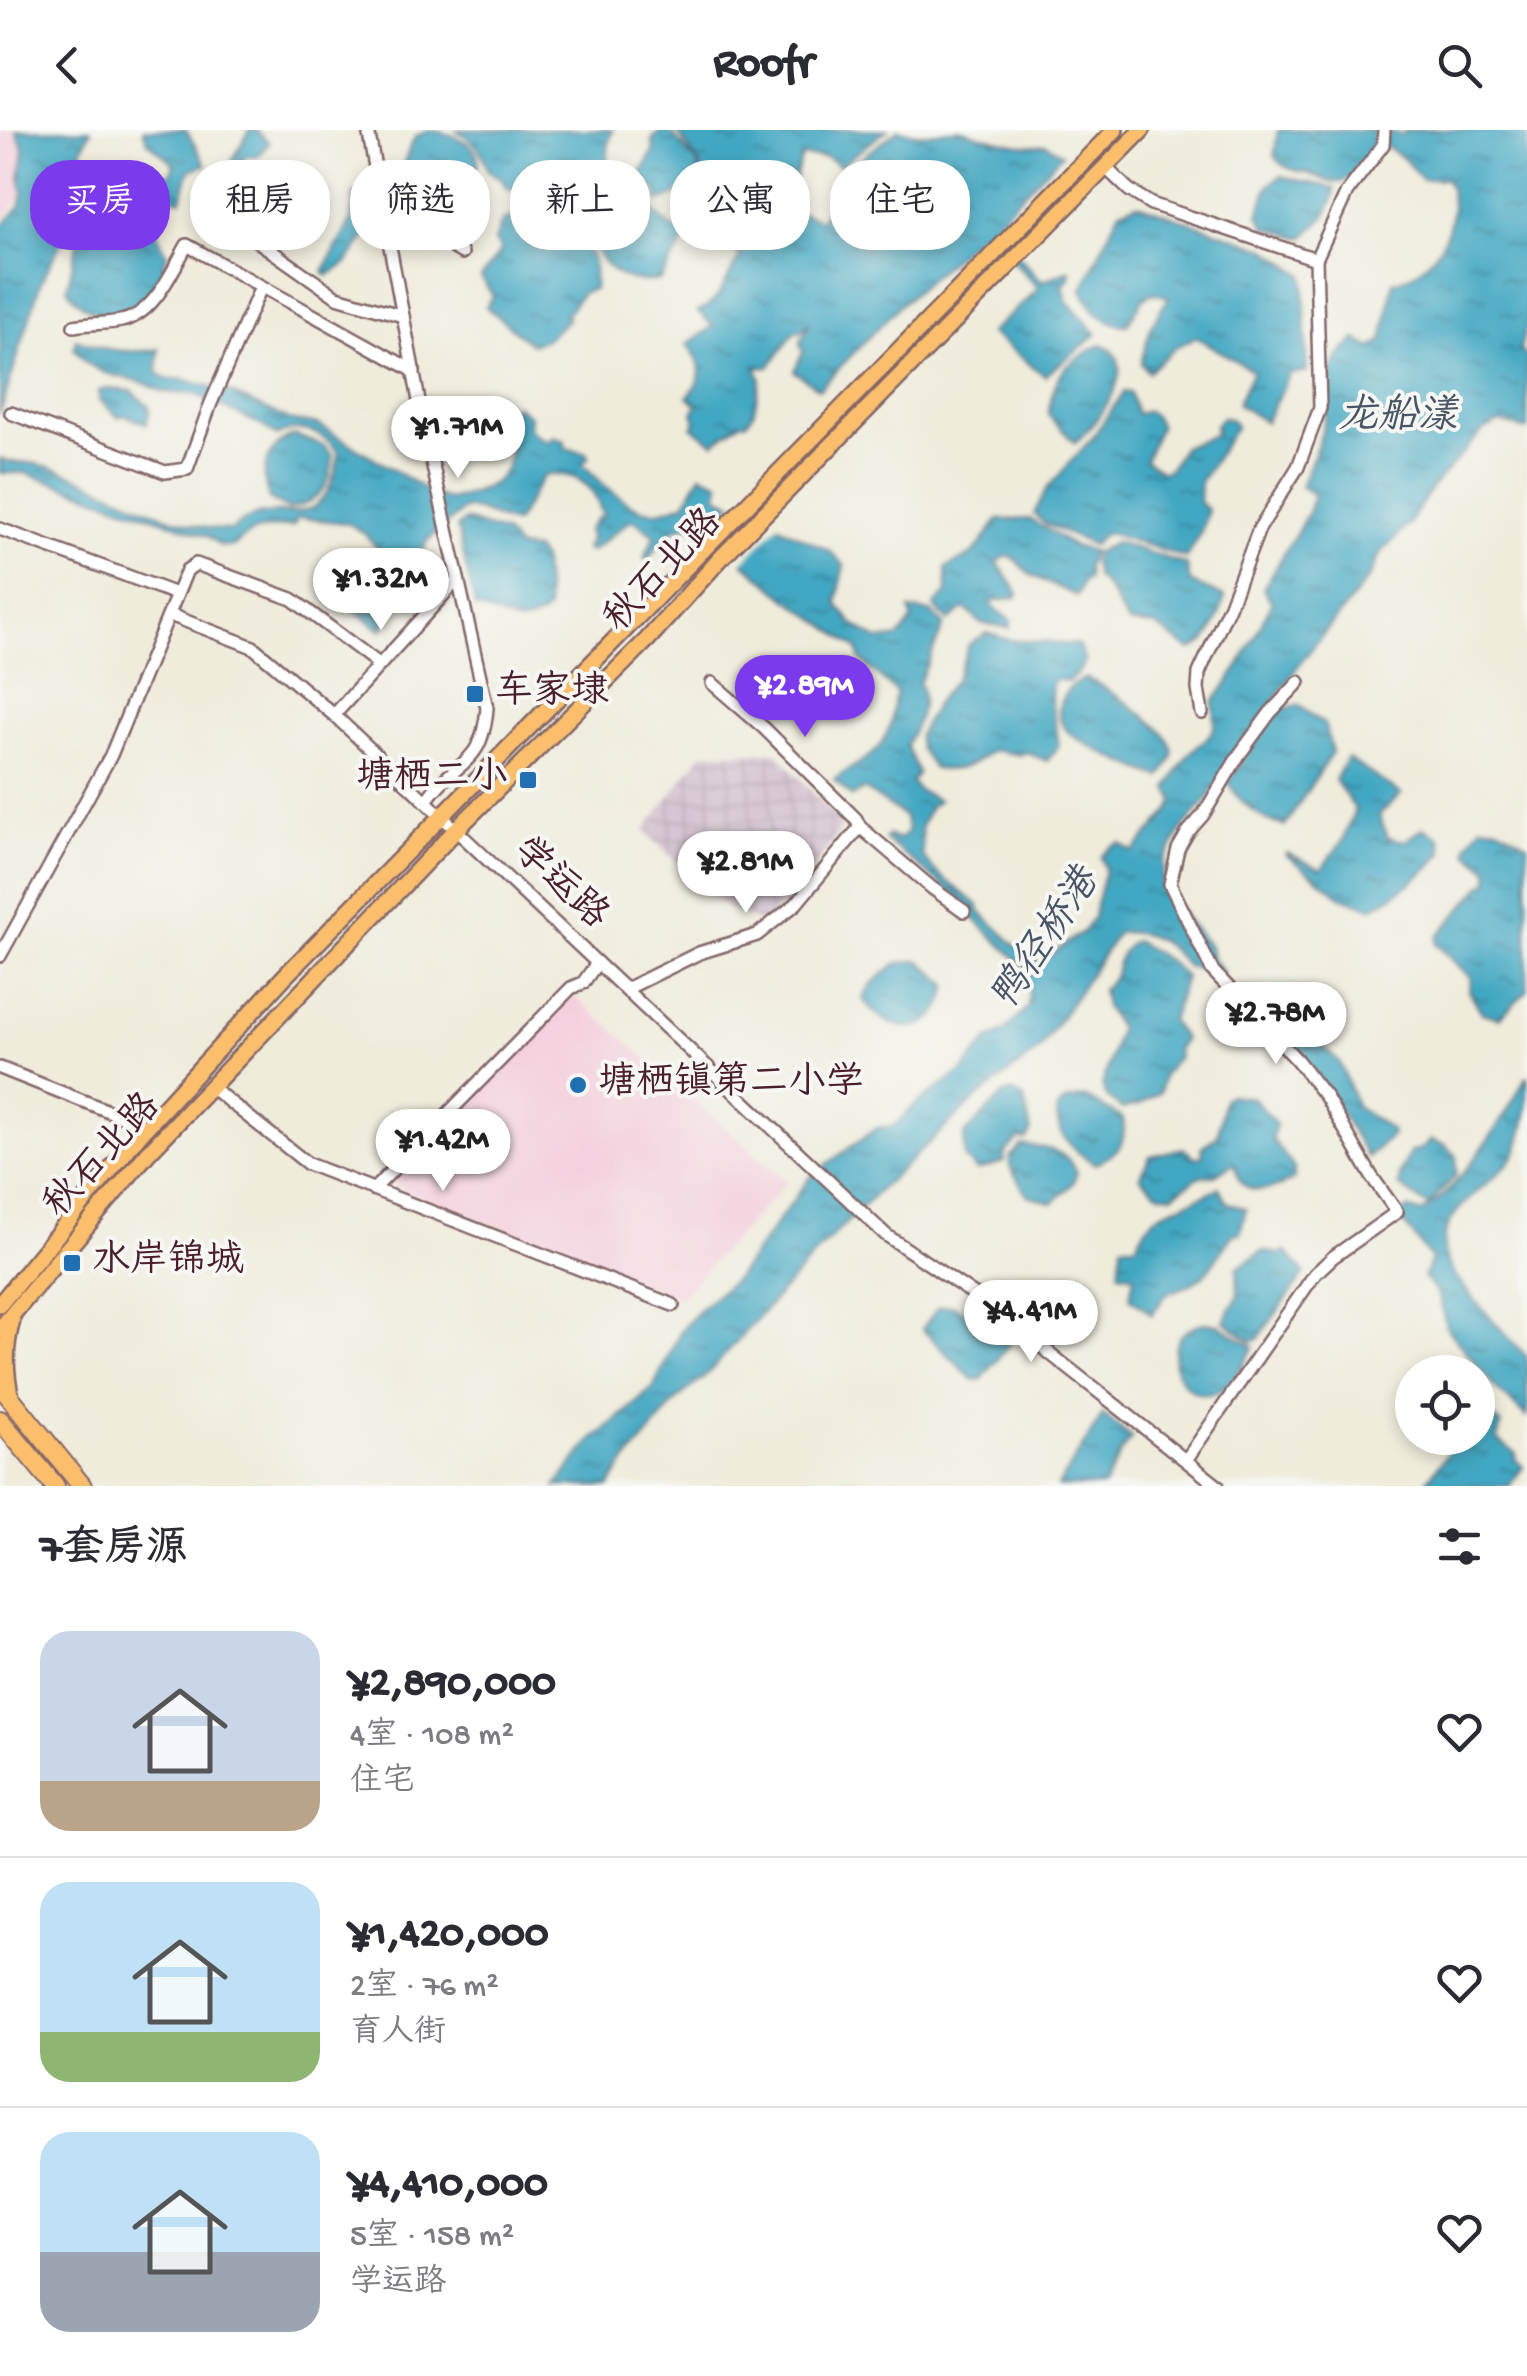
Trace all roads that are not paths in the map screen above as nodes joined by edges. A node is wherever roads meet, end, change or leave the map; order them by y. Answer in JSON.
{"nodes":[{"id":1,"x":368,"y":130,"type":"edge"},
{"id":2,"x":1115,"y":130,"type":"edge"},
{"id":3,"x":1142,"y":130,"type":"edge"},
{"id":4,"x":1384,"y":130,"type":"edge"},
{"id":5,"x":373,"y":160,"type":"edge"},
{"id":6,"x":1105,"y":168,"type":"junction"},
{"id":7,"x":269,"y":250,"type":"edge"},
{"id":8,"x":390,"y":250,"type":"edge"},
{"id":9,"x":457,"y":250,"type":"edge"},
{"id":10,"x":462,"y":253,"type":"dead end"},
{"id":11,"x":1316,"y":259,"type":"junction"},
{"id":12,"x":261,"y":288,"type":"junction"},
{"id":13,"x":402,"y":316,"type":"junction"},
{"id":14,"x":74,"y":326,"type":"dead end"},
{"id":15,"x":414,"y":371,"type":"junction"},
{"id":16,"x":10,"y":413,"type":"dead end"},
{"id":17,"x":0,"y":529,"type":"edge"},
{"id":18,"x":458,"y":579,"type":"junction"},
{"id":19,"x":176,"y":594,"type":"junction"},
{"id":20,"x":170,"y":615,"type":"junction"},
{"id":21,"x":380,"y":665,"type":"junction"},
{"id":22,"x":1300,"y":682,"type":"dead end"},
{"id":23,"x":712,"y":683,"type":"dead end"},
{"id":24,"x":1202,"y":713,"type":"dead end"},
{"id":25,"x":334,"y":716,"type":"junction"},
{"id":26,"x":426,"y":800,"type":"junction"},
{"id":27,"x":444,"y":817,"type":"junction"},
{"id":28,"x":860,"y":827,"type":"junction"},
{"id":29,"x":456,"y":830,"type":"junction"},
{"id":30,"x":964,"y":911,"type":"dead end"},
{"id":31,"x":0,"y":956,"type":"edge"},
{"id":32,"x":598,"y":963,"type":"junction"},
{"id":33,"x":626,"y":989,"type":"junction"},
{"id":34,"x":0,"y":1068,"type":"edge"},
{"id":35,"x":211,"y":1088,"type":"junction"},
{"id":36,"x":145,"y":1128,"type":"junction"},
{"id":37,"x":374,"y":1189,"type":"junction"},
{"id":38,"x":4,"y":1305,"type":"edge"},
{"id":39,"x":673,"y":1305,"type":"dead end"},
{"id":40,"x":0,"y":1329,"type":"edge"},
{"id":41,"x":6,"y":1392,"type":"edge"},
{"id":42,"x":3,"y":1426,"type":"edge"},
{"id":43,"x":1186,"y":1460,"type":"junction"},
{"id":44,"x":56,"y":1486,"type":"edge"},
{"id":45,"x":82,"y":1486,"type":"edge"},
{"id":46,"x":1218,"y":1486,"type":"edge"}],
"edges":[{"from":1,"to":5,"type":"street"},
{"from":2,"to":27,"type":"main road","name":"秋石北路"},
{"from":3,"to":6,"type":"main road","name":"秋石北路"},
{"from":4,"to":11,"type":"street"},
{"from":6,"to":11,"type":"street"},
{"from":6,"to":29,"type":"main road","name":"秋石北路"},
{"from":7,"to":13,"type":"street"},
{"from":8,"to":13,"type":"street"},
{"from":9,"to":10,"type":"street"},
{"from":11,"to":24,"type":"street"},
{"from":12,"to":14,"type":"street"},
{"from":12,"to":15,"type":"street"},
{"from":12,"to":16,"type":"street"},
{"from":13,"to":15,"type":"street"},
{"from":15,"to":18,"type":"street"},
{"from":17,"to":19,"type":"street"},
{"from":18,"to":21,"type":"street"},
{"from":18,"to":26,"type":"street"},
{"from":19,"to":20,"type":"street"},
{"from":19,"to":21,"type":"street"},
{"from":20,"to":25,"type":"street","name":"学运路"},
{"from":20,"to":31,"type":"street"},
{"from":21,"to":25,"type":"street"},
{"from":22,"to":43,"type":"street"},
{"from":23,"to":28,"type":"street"},
{"from":25,"to":26,"type":"street","name":"学运路"},
{"from":26,"to":27,"type":"street","name":"学运路"},
{"from":27,"to":29,"type":"street","name":"学运路"},
{"from":27,"to":36,"type":"main road","name":"秋石北路"},
{"from":28,"to":30,"type":"street"},
{"from":28,"to":33,"type":"street"},
{"from":29,"to":32,"type":"street","name":"学运路"},
{"from":29,"to":35,"type":"main road","name":"秋石北路"},
{"from":32,"to":33,"type":"street","name":"学运路"},
{"from":32,"to":37,"type":"street"},
{"from":33,"to":43,"type":"street","name":"学运路"},
{"from":34,"to":36,"type":"street"},
{"from":35,"to":37,"type":"street"},
{"from":35,"to":38,"type":"main road","name":"秋石北路"},
{"from":36,"to":38,"type":"main road","name":"秋石北路"},
{"from":37,"to":39,"type":"street"},
{"from":38,"to":40,"type":"main road","name":"秋石北路"},
{"from":38,"to":41,"type":"main road"},
{"from":41,"to":45,"type":"highway"},
{"from":42,"to":44,"type":"highway"},
{"from":43,"to":46,"type":"street","name":"学运路"}]}
